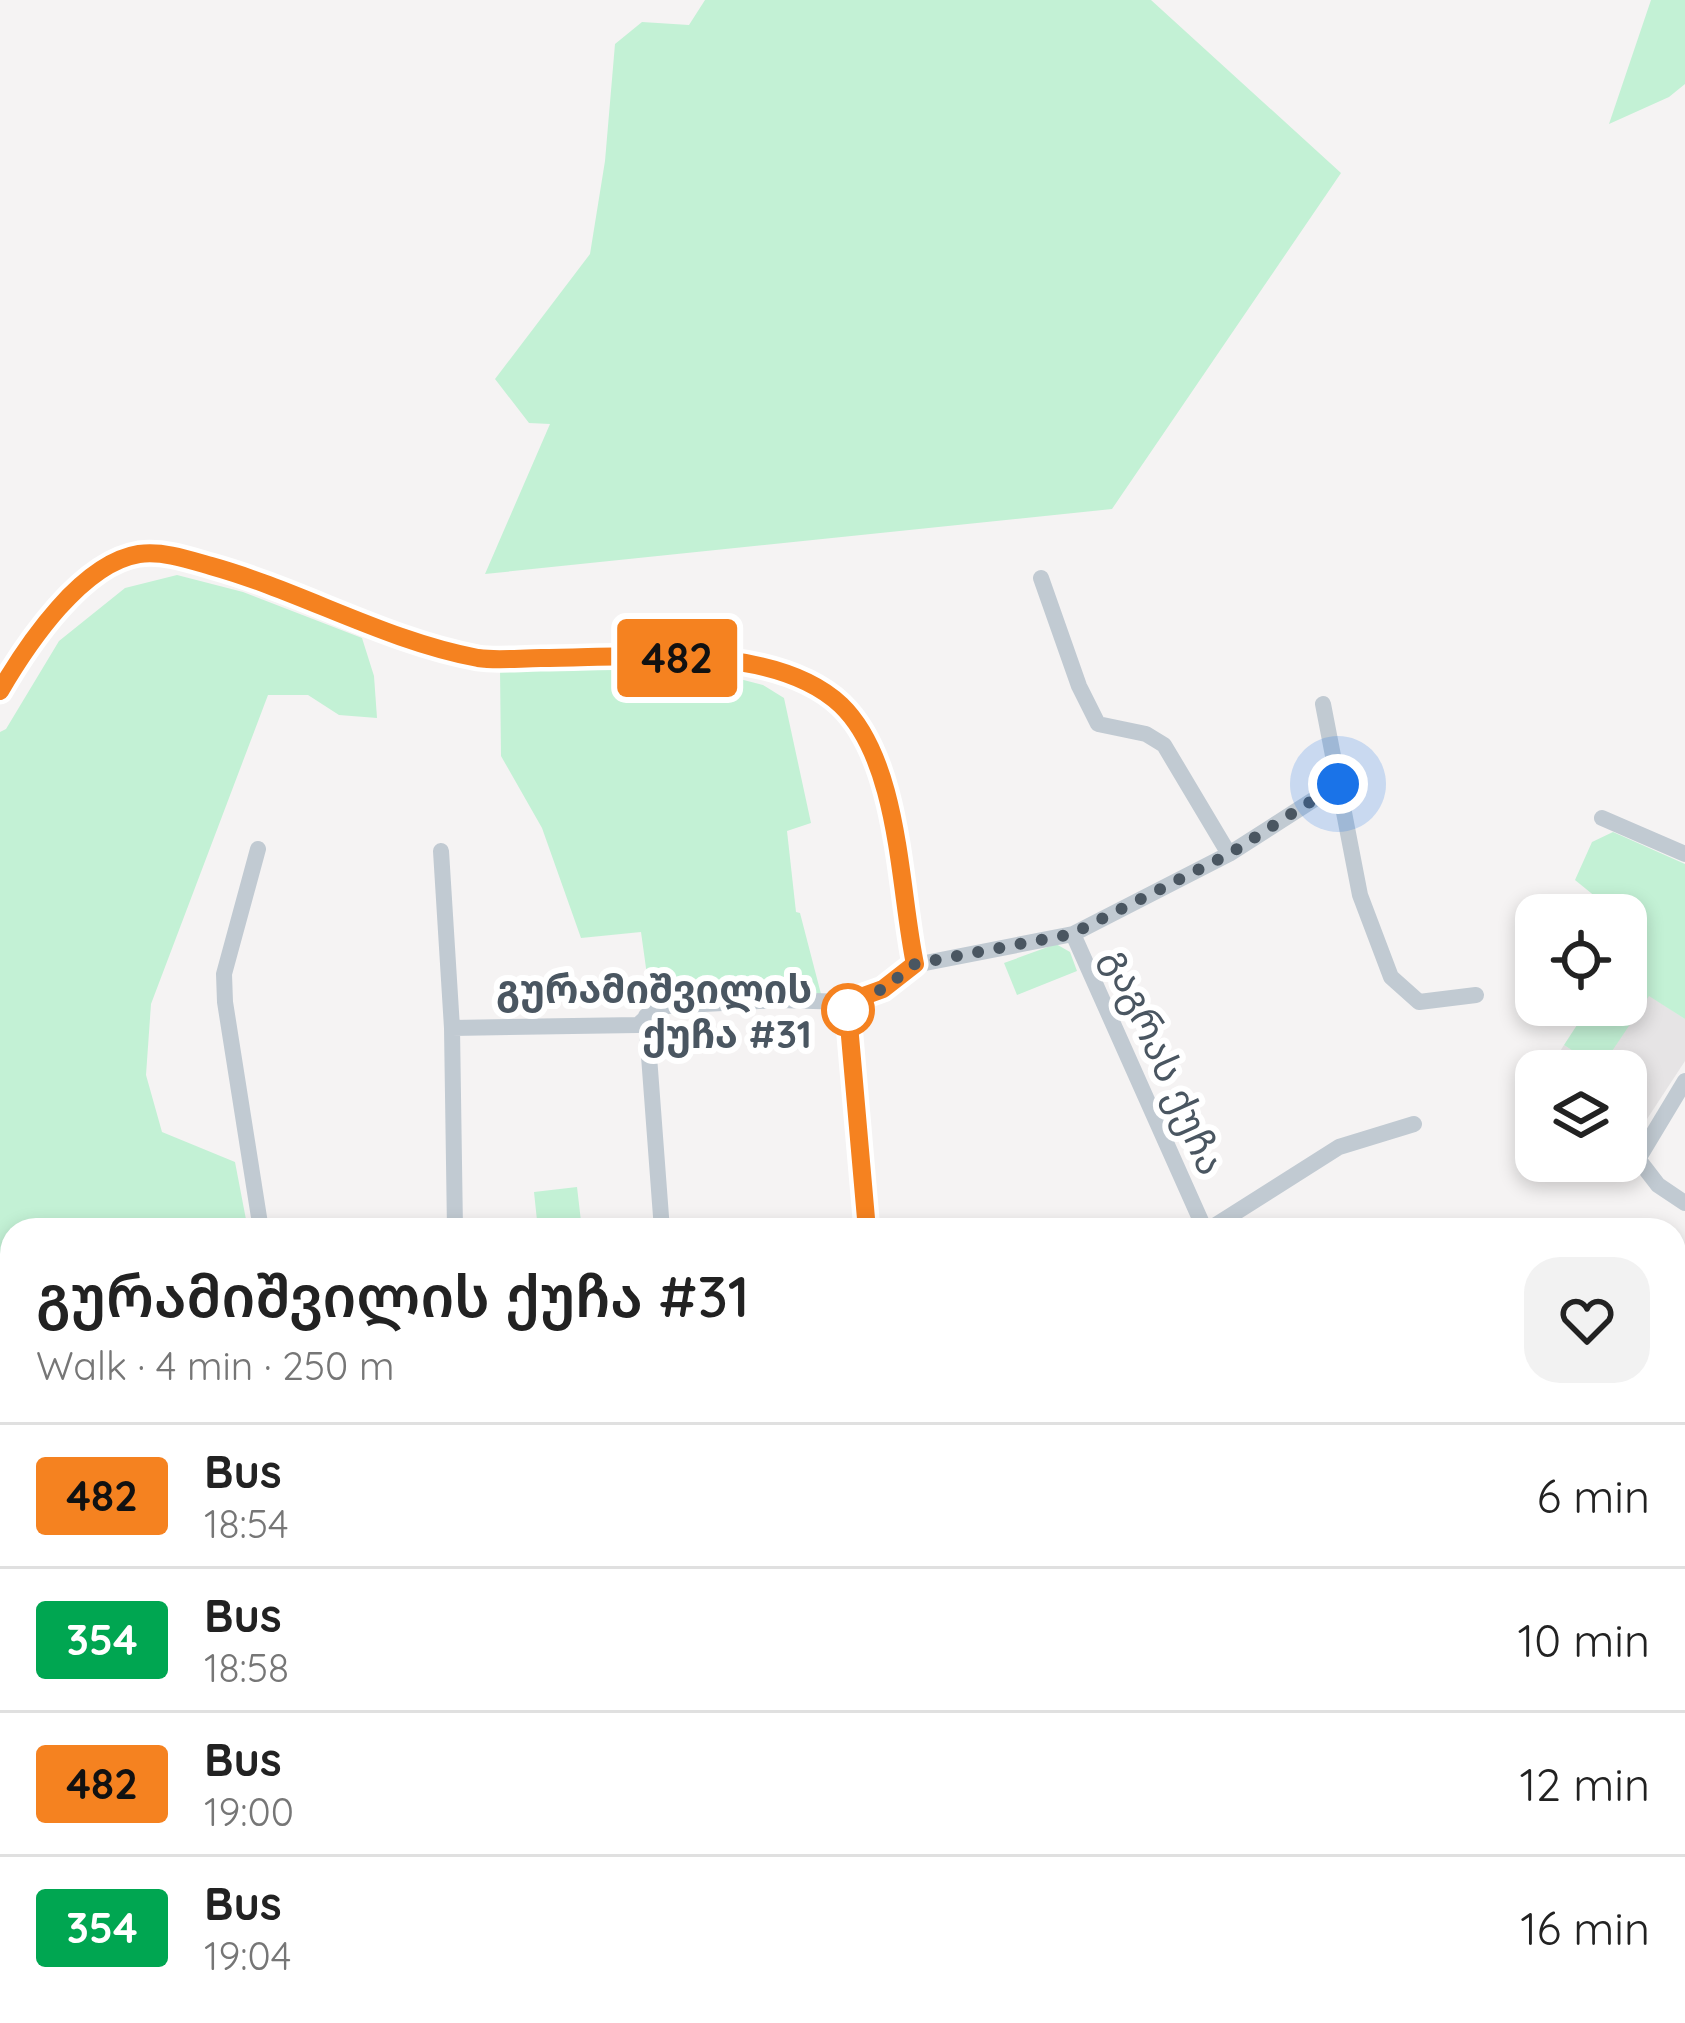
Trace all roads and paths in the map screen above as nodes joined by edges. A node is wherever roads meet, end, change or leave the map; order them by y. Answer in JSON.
{"nodes":[{"id":1,"x":1041,"y":578,"type":"dead end"},
{"id":2,"x":0,"y":690,"type":"edge"},
{"id":3,"x":1323,"y":704,"type":"dead end"},
{"id":4,"x":1338,"y":784,"type":"junction"},
{"id":5,"x":1602,"y":818,"type":"dead end"},
{"id":6,"x":258,"y":849,"type":"dead end"},
{"id":7,"x":441,"y":851,"type":"dead end"},
{"id":8,"x":1229,"y":854,"type":"junction"},
{"id":9,"x":1685,"y":854,"type":"edge"},
{"id":10,"x":1072,"y":934,"type":"junction"},
{"id":11,"x":915,"y":964,"type":"junction"},
{"id":12,"x":1476,"y":994,"type":"dead end"},
{"id":13,"x":847,"y":1002,"type":"junction"},
{"id":14,"x":646,"y":1016,"type":"junction"},
{"id":15,"x":452,"y":1028,"type":"junction"},
{"id":16,"x":1685,"y":1081,"type":"edge"},
{"id":17,"x":1414,"y":1124,"type":"dead end"},
{"id":18,"x":1685,"y":1203,"type":"edge"},
{"id":19,"x":259,"y":1218,"type":"edge"},
{"id":20,"x":455,"y":1218,"type":"edge"},
{"id":21,"x":661,"y":1218,"type":"edge"},
{"id":22,"x":866,"y":1218,"type":"edge"},
{"id":23,"x":1202,"y":1218,"type":"edge"},
{"id":24,"x":1226,"y":1218,"type":"edge"}],
"edges":[{"from":1,"to":8,"type":"street"},
{"from":2,"to":11,"type":"street"},
{"from":3,"to":4,"type":"street"},
{"from":4,"to":8,"type":"street","name":"გაგრას ქუჩა"},
{"from":4,"to":12,"type":"street"},
{"from":5,"to":9,"type":"street"},
{"from":6,"to":19,"type":"street"},
{"from":7,"to":15,"type":"street"},
{"from":8,"to":10,"type":"street","name":"გაგრას ქუჩა"},
{"from":10,"to":11,"type":"street"},
{"from":10,"to":23,"type":"street","name":"გაგრას ქუჩა"},
{"from":11,"to":13,"type":"street"},
{"from":13,"to":14,"type":"street"},
{"from":13,"to":22,"type":"street"},
{"from":14,"to":15,"type":"street"},
{"from":14,"to":21,"type":"street"},
{"from":15,"to":20,"type":"street"},
{"from":16,"to":18,"type":"street"},
{"from":17,"to":24,"type":"street"}]}
